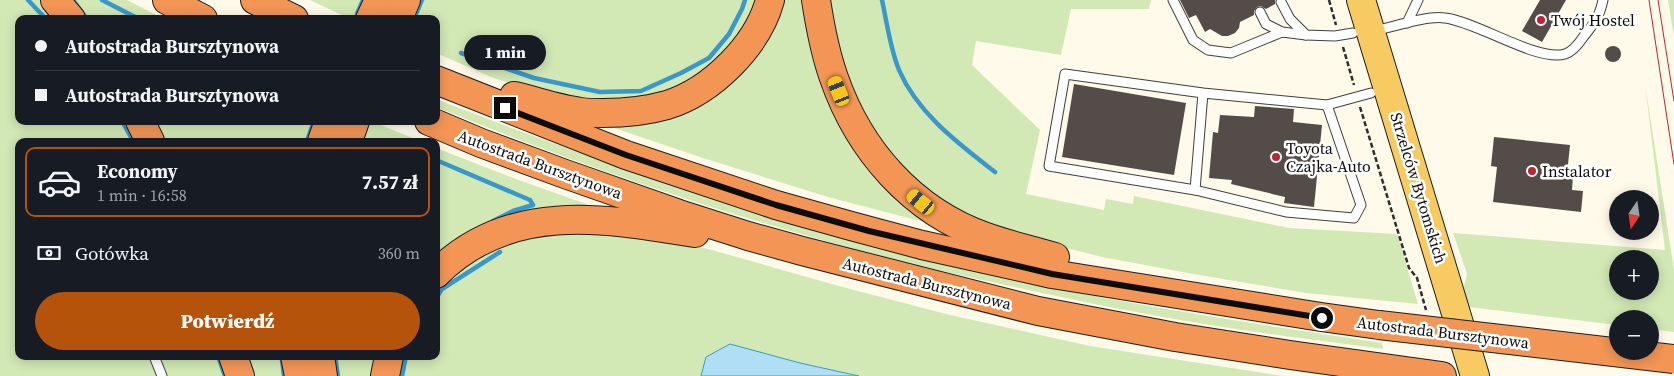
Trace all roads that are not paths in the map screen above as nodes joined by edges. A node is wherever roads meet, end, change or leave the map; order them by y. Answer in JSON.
{"nodes":[{"id":1,"x":55,"y":0,"type":"edge"},
{"id":2,"x":167,"y":0,"type":"edge"},
{"id":3,"x":255,"y":0,"type":"edge"},
{"id":4,"x":379,"y":0,"type":"edge"},
{"id":5,"x":406,"y":0,"type":"edge"},
{"id":6,"x":770,"y":0,"type":"edge"},
{"id":7,"x":816,"y":0,"type":"edge"},
{"id":8,"x":1173,"y":0,"type":"edge"},
{"id":9,"x":1344,"y":0,"type":"edge"},
{"id":10,"x":1362,"y":0,"type":"edge"},
{"id":11,"x":1418,"y":0,"type":"edge"},
{"id":12,"x":1603,"y":0,"type":"edge"},
{"id":13,"x":1281,"y":2,"type":"dead end"},
{"id":14,"x":1260,"y":12,"type":"dead end"},
{"id":15,"x":68,"y":15,"type":"edge"},
{"id":16,"x":195,"y":15,"type":"edge"},
{"id":17,"x":286,"y":15,"type":"edge"},
{"id":18,"x":372,"y":15,"type":"edge"},
{"id":19,"x":400,"y":15,"type":"edge"},
{"id":20,"x":1407,"y":23,"type":"junction"},
{"id":21,"x":1282,"y":32,"type":"junction"},
{"id":22,"x":1354,"y":33,"type":"junction"},
{"id":23,"x":1306,"y":35,"type":"junction"},
{"id":24,"x":440,"y":80,"type":"edge"},
{"id":25,"x":440,"y":81,"type":"edge"},
{"id":26,"x":1203,"y":93,"type":"junction"},
{"id":27,"x":1364,"y":95,"type":"junction"},
{"id":28,"x":1326,"y":105,"type":"junction"},
{"id":29,"x":142,"y":125,"type":"edge"},
{"id":30,"x":328,"y":125,"type":"edge"},
{"id":31,"x":354,"y":125,"type":"edge"},
{"id":32,"x":439,"y":125,"type":"edge"},
{"id":33,"x":148,"y":138,"type":"edge"},
{"id":34,"x":323,"y":138,"type":"edge"},
{"id":35,"x":349,"y":138,"type":"edge"},
{"id":36,"x":1195,"y":190,"type":"junction"},
{"id":37,"x":802,"y":251,"type":"junction"},
{"id":38,"x":440,"y":271,"type":"edge"},
{"id":39,"x":1140,"y":288,"type":"junction"},
{"id":40,"x":1674,"y":359,"type":"edge"},
{"id":41,"x":156,"y":360,"type":"edge"},
{"id":42,"x":234,"y":360,"type":"edge"},
{"id":43,"x":296,"y":360,"type":"edge"},
{"id":44,"x":321,"y":360,"type":"edge"},
{"id":45,"x":388,"y":360,"type":"edge"},
{"id":46,"x":162,"y":376,"type":"edge"},
{"id":47,"x":240,"y":376,"type":"edge"},
{"id":48,"x":299,"y":376,"type":"edge"},
{"id":49,"x":323,"y":376,"type":"edge"},
{"id":50,"x":385,"y":376,"type":"edge"},
{"id":51,"x":1442,"y":376,"type":"edge"},
{"id":52,"x":1457,"y":376,"type":"edge"},
{"id":53,"x":1475,"y":376,"type":"edge"}],
"edges":[{"from":1,"to":15,"type":"highway"},
{"from":2,"to":16,"type":"highway"},
{"from":3,"to":17,"type":"highway"},
{"from":4,"to":18,"type":"highway"},
{"from":5,"to":19,"type":"highway"},
{"from":6,"to":24,"type":"highway"},
{"from":7,"to":39,"type":"highway"},
{"from":8,"to":21,"type":"lane"},
{"from":9,"to":22,"type":"main road","name":"Strzelców Bytomskich"},
{"from":10,"to":22,"type":"main road","name":"Strzelców Bytomskich"},
{"from":11,"to":20,"type":"lane"},
{"from":12,"to":20,"type":"lane"},
{"from":13,"to":23,"type":"lane"},
{"from":14,"to":21,"type":"lane"},
{"from":20,"to":22,"type":"lane"},
{"from":21,"to":23,"type":"lane"},
{"from":22,"to":23,"type":"lane"},
{"from":22,"to":27,"type":"main road","name":"Strzelców Bytomskich"},
{"from":22,"to":53,"type":"main road","name":"Strzelców Bytomskich"},
{"from":25,"to":39,"type":"highway","name":"Autostrada Bursztynowa"},
{"from":26,"to":28,"type":"lane"},
{"from":26,"to":36,"type":"lane"},
{"from":26,"to":36,"type":"lane"},
{"from":27,"to":28,"type":"lane"},
{"from":27,"to":52,"type":"main road","name":"Strzelców Bytomskich"},
{"from":28,"to":36,"type":"lane"},
{"from":29,"to":33,"type":"highway"},
{"from":30,"to":34,"type":"highway"},
{"from":31,"to":35,"type":"highway"},
{"from":32,"to":37,"type":"highway","name":"Autostrada Bursztynowa"},
{"from":37,"to":38,"type":"highway"},
{"from":37,"to":51,"type":"highway","name":"Autostrada Bursztynowa"},
{"from":39,"to":40,"type":"highway","name":"Autostrada Bursztynowa","bridge":true},
{"from":41,"to":46,"type":"lane"},
{"from":42,"to":47,"type":"highway"},
{"from":43,"to":48,"type":"highway"},
{"from":44,"to":49,"type":"highway"},
{"from":45,"to":50,"type":"highway"}]}
